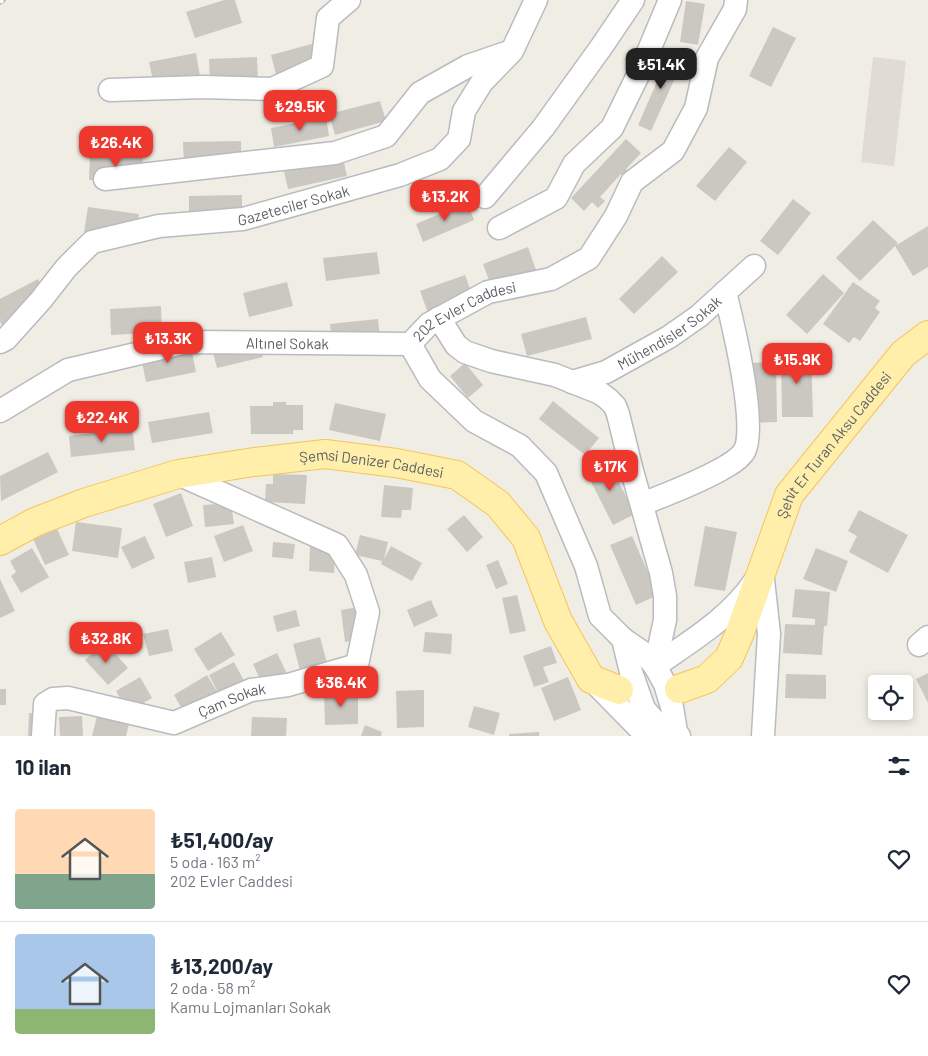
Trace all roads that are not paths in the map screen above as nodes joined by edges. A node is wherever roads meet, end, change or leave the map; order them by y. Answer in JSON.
{"nodes":[{"id":1,"x":349,"y":0,"type":"edge"},
{"id":2,"x":536,"y":0,"type":"edge"},
{"id":3,"x":633,"y":0,"type":"edge"},
{"id":4,"x":670,"y":0,"type":"edge"},
{"id":5,"x":736,"y":0,"type":"edge"},
{"id":6,"x":512,"y":51,"type":"junction"},
{"id":7,"x":110,"y":90,"type":"dead end"},
{"id":8,"x":105,"y":178,"type":"dead end"},
{"id":9,"x":486,"y":197,"type":"dead end"},
{"id":10,"x":499,"y":228,"type":"dead end"},
{"id":11,"x":754,"y":266,"type":"dead end"},
{"id":12,"x":725,"y":292,"type":"junction"},
{"id":13,"x":439,"y":318,"type":"junction"},
{"id":14,"x":928,"y":335,"type":"edge"},
{"id":15,"x":0,"y":342,"type":"edge"},
{"id":16,"x":410,"y":344,"type":"junction"},
{"id":17,"x":572,"y":382,"type":"junction"},
{"id":18,"x":0,"y":411,"type":"edge"},
{"id":19,"x":178,"y":474,"type":"junction"},
{"id":20,"x":642,"y":504,"type":"junction"},
{"id":21,"x":0,"y":541,"type":"edge"},
{"id":22,"x":762,"y":570,"type":"junction"},
{"id":23,"x":622,"y":640,"type":"junction"},
{"id":24,"x":656,"y":666,"type":"junction"},
{"id":25,"x":591,"y":680,"type":"junction"},
{"id":26,"x":679,"y":689,"type":"dead end"},
{"id":27,"x":619,"y":690,"type":"dead end"},
{"id":28,"x":678,"y":734,"type":"edge"},
{"id":29,"x":44,"y":736,"type":"edge"},
{"id":30,"x":647,"y":736,"type":"edge"},
{"id":31,"x":763,"y":736,"type":"edge"}],
"edges":[{"from":1,"to":7,"type":"street"},
{"from":2,"to":6,"type":"street","name":"Gazeteciler Sokak"},
{"from":3,"to":9,"type":"street"},
{"from":4,"to":10,"type":"street"},
{"from":5,"to":13,"type":"street","name":"202 Evler Caddesi"},
{"from":6,"to":8,"type":"street"},
{"from":6,"to":15,"type":"street","name":"Gazeteciler Sokak"},
{"from":11,"to":12,"type":"street","name":"Mühendisler Sokak"},
{"from":12,"to":17,"type":"street","name":"Mühendisler Sokak"},
{"from":12,"to":20,"type":"street"},
{"from":13,"to":16,"type":"street","name":"202 Evler Caddesi"},
{"from":13,"to":17,"type":"street"},
{"from":14,"to":22,"type":"main road","name":"Şehit Er Turan Aksu Caddesi"},
{"from":16,"to":18,"type":"street","name":"Altınel Sokak"},
{"from":16,"to":23,"type":"street","name":"202 Evler Caddesi"},
{"from":17,"to":20,"type":"street"},
{"from":19,"to":21,"type":"main road","name":"Şemsi Denizer Caddesi"},
{"from":19,"to":25,"type":"main road","name":"Şemsi Denizer Caddesi"},
{"from":19,"to":29,"type":"street","name":"Çam Sokak"},
{"from":20,"to":24,"type":"street"},
{"from":22,"to":24,"type":"street","name":"Şehit Er Turan Aksu Caddesi"},
{"from":22,"to":26,"type":"main road","name":"Şehit Er Turan Aksu Caddesi"},
{"from":22,"to":31,"type":"street","name":"Şehit Er Turan Aksu Caddesi"},
{"from":23,"to":24,"type":"street","name":"202 Evler Caddesi"},
{"from":23,"to":28,"type":"street","name":"202 Evler Caddesi"},
{"from":24,"to":28,"type":"street","name":"202 Evler Caddesi"},
{"from":25,"to":27,"type":"main road"},
{"from":25,"to":30,"type":"street","name":"Şemsi Denizer Caddesi"}]}
